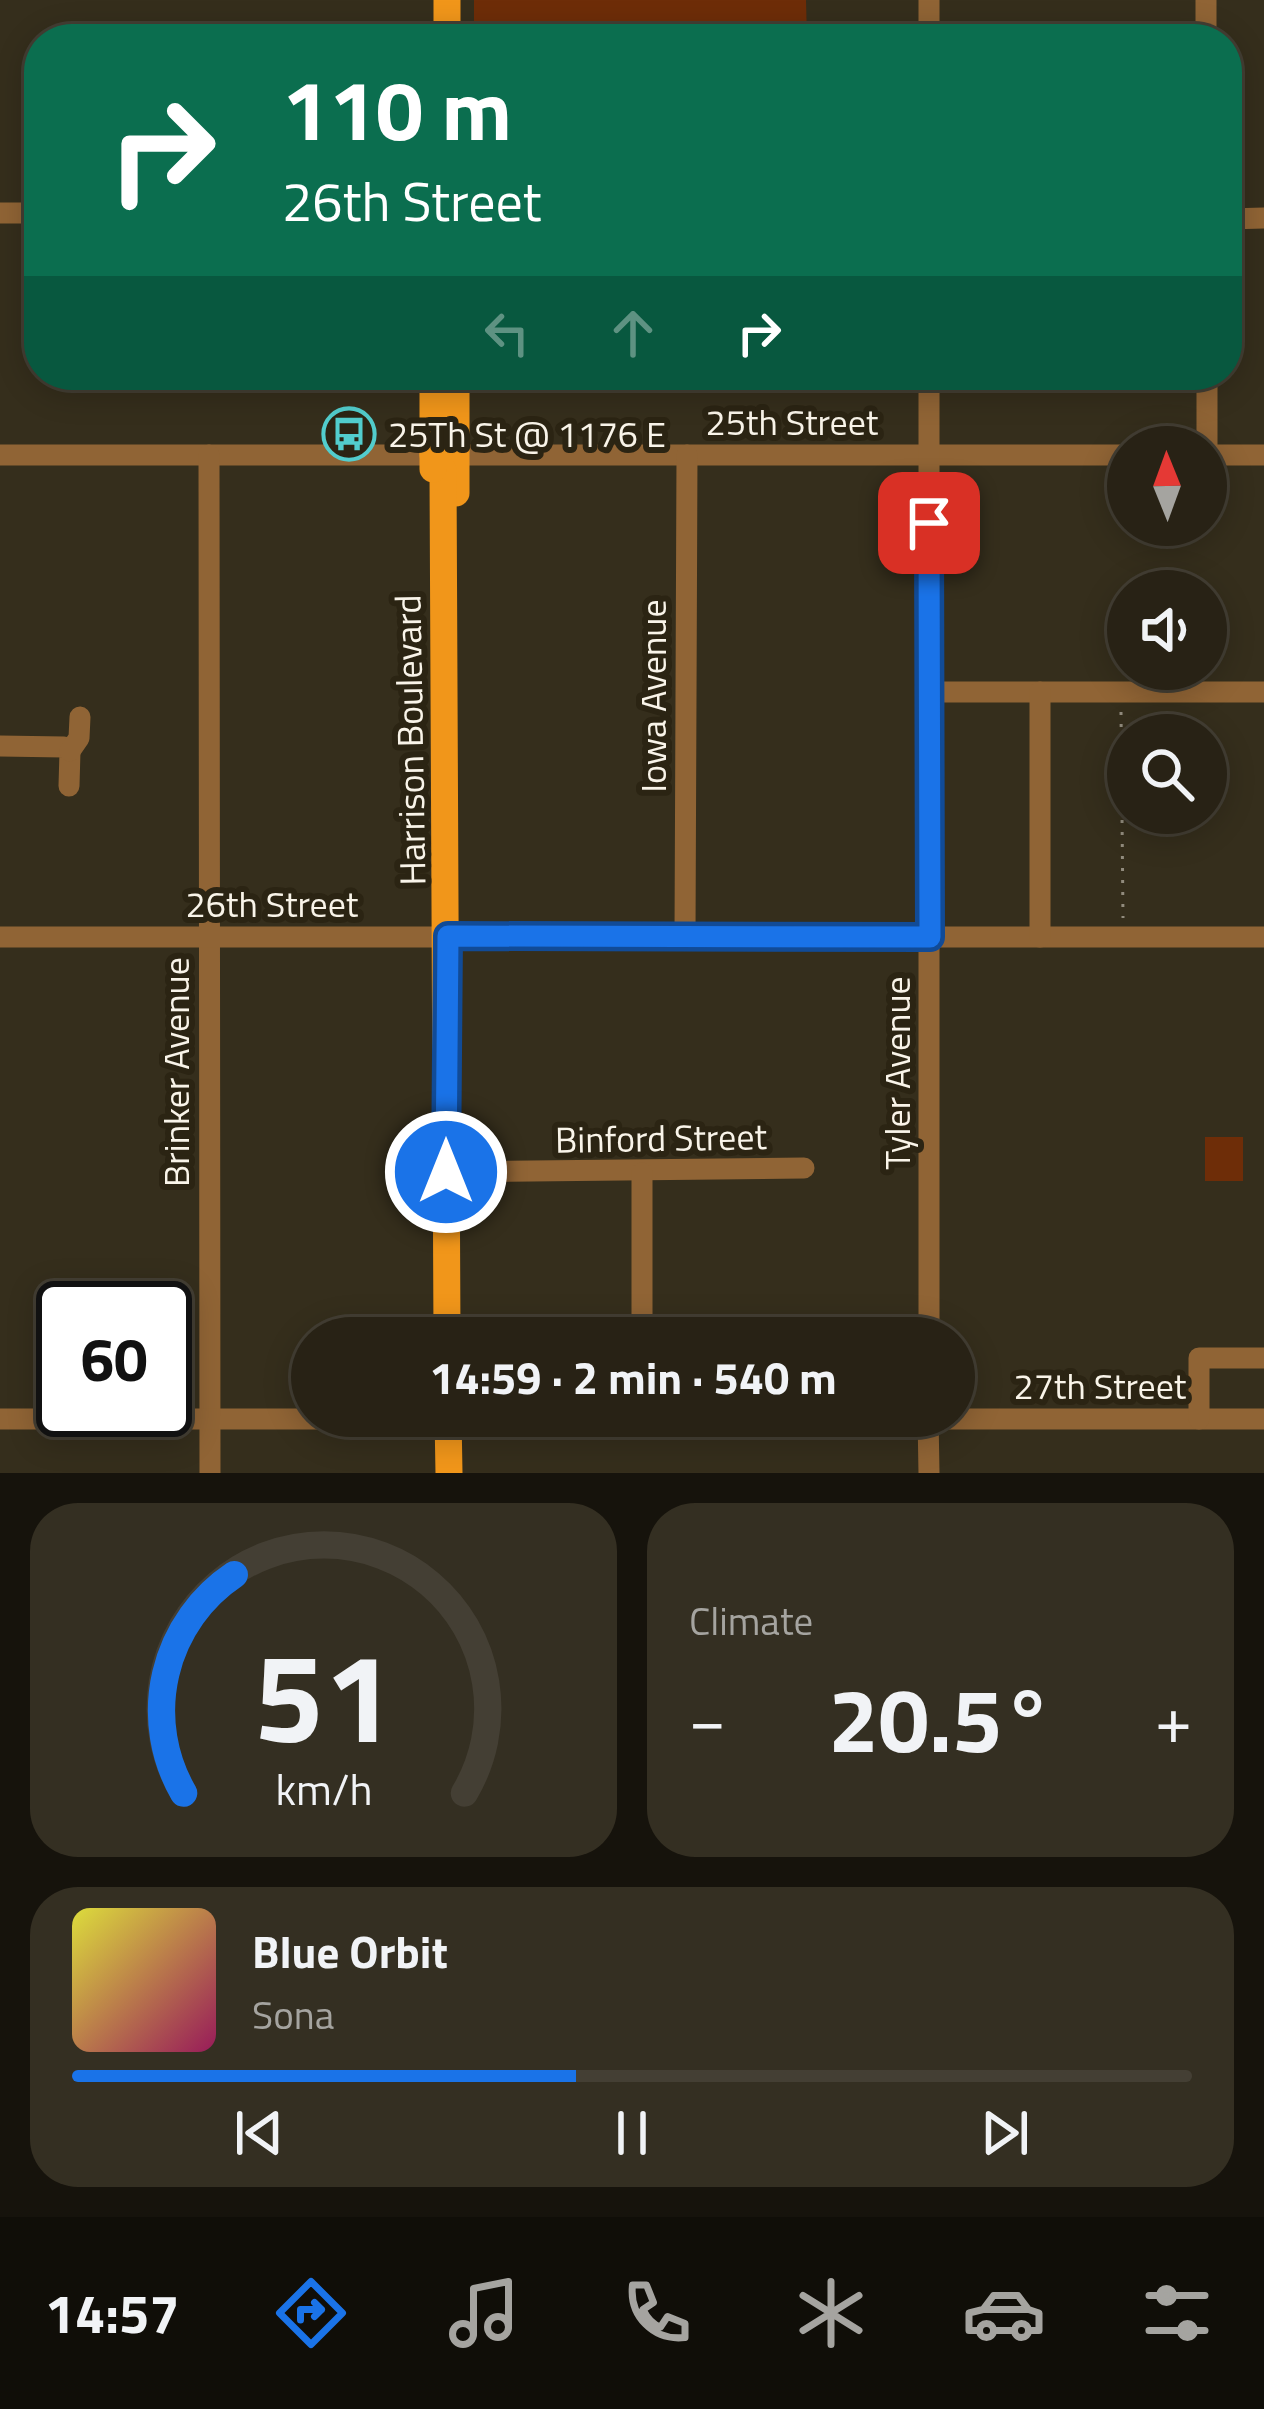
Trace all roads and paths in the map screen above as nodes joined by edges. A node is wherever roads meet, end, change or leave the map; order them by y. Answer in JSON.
{"nodes":[{"id":1,"x":435,"y":390,"type":"edge"},
{"id":2,"x":445,"y":390,"type":"edge"},
{"id":3,"x":454,"y":390,"type":"edge"},
{"id":4,"x":929,"y":390,"type":"edge"},
{"id":5,"x":1207,"y":390,"type":"edge"},
{"id":6,"x":1207,"y":426,"type":"edge"},
{"id":7,"x":0,"y":454,"type":"edge"},
{"id":8,"x":209,"y":454,"type":"junction"},
{"id":9,"x":444,"y":455,"type":"junction"},
{"id":10,"x":687,"y":455,"type":"junction"},
{"id":11,"x":929,"y":455,"type":"junction"},
{"id":12,"x":1107,"y":455,"type":"edge"},
{"id":13,"x":1227,"y":455,"type":"edge"},
{"id":14,"x":1264,"y":455,"type":"edge"},
{"id":15,"x":929,"y":692,"type":"junction"},
{"id":16,"x":1040,"y":692,"type":"junction"},
{"id":17,"x":1120,"y":692,"type":"junction"},
{"id":18,"x":1264,"y":692,"type":"edge"},
{"id":19,"x":80,"y":717,"type":"dead end"},
{"id":20,"x":0,"y":746,"type":"edge"},
{"id":21,"x":70,"y":751,"type":"junction"},
{"id":22,"x":68,"y":785,"type":"dead end"},
{"id":23,"x":448,"y":936,"type":"junction"},
{"id":24,"x":0,"y":937,"type":"edge"},
{"id":25,"x":209,"y":937,"type":"junction"},
{"id":26,"x":686,"y":937,"type":"junction"},
{"id":27,"x":930,"y":937,"type":"junction"},
{"id":28,"x":1040,"y":937,"type":"junction"},
{"id":29,"x":1124,"y":937,"type":"junction"},
{"id":30,"x":1264,"y":937,"type":"edge"},
{"id":31,"x":804,"y":1168,"type":"dead end"},
{"id":32,"x":446,"y":1172,"type":"junction"},
{"id":33,"x":642,"y":1174,"type":"junction"},
{"id":34,"x":448,"y":1317,"type":"edge"},
{"id":35,"x":642,"y":1317,"type":"edge"},
{"id":36,"x":929,"y":1317,"type":"edge"},
{"id":37,"x":1264,"y":1358,"type":"edge"},
{"id":38,"x":975,"y":1417,"type":"edge"},
{"id":39,"x":0,"y":1419,"type":"edge"},
{"id":40,"x":210,"y":1419,"type":"junction"},
{"id":41,"x":291,"y":1419,"type":"edge"},
{"id":42,"x":1198,"y":1419,"type":"junction"},
{"id":43,"x":1264,"y":1419,"type":"edge"},
{"id":44,"x":448,"y":1437,"type":"edge"},
{"id":45,"x":928,"y":1437,"type":"edge"},
{"id":46,"x":210,"y":1473,"type":"edge"},
{"id":47,"x":449,"y":1473,"type":"edge"},
{"id":48,"x":928,"y":1473,"type":"edge"}],
"edges":[{"from":1,"to":9,"type":"main road","name":"Harrison Boulevard"},
{"from":2,"to":9,"type":"main road"},
{"from":3,"to":9,"type":"main road","name":"Harrison Boulevard"},
{"from":4,"to":11,"type":"street","name":"Tyler Avenue"},
{"from":5,"to":6,"type":"street"},
{"from":7,"to":8,"type":"street","name":"25th Street"},
{"from":8,"to":9,"type":"street","name":"25th Street"},
{"from":8,"to":25,"type":"street","name":"Brinker Avenue"},
{"from":9,"to":10,"type":"street","name":"25th Street"},
{"from":9,"to":23,"type":"main road","name":"Harrison Boulevard"},
{"from":10,"to":11,"type":"street","name":"25th Street"},
{"from":10,"to":26,"type":"street","name":"Iowa Avenue"},
{"from":11,"to":12,"type":"street","name":"25th Street"},
{"from":11,"to":15,"type":"street","name":"Tyler Avenue"},
{"from":13,"to":14,"type":"street"},
{"from":15,"to":16,"type":"street"},
{"from":15,"to":27,"type":"street","name":"Tyler Avenue"},
{"from":16,"to":17,"type":"street"},
{"from":16,"to":28,"type":"street"},
{"from":17,"to":18,"type":"street"},
{"from":17,"to":29,"type":"path"},
{"from":19,"to":21,"type":"street"},
{"from":20,"to":21,"type":"street"},
{"from":21,"to":22,"type":"street"},
{"from":23,"to":25,"type":"street","name":"26th Street"},
{"from":23,"to":26,"type":"street","name":"26th Street"},
{"from":23,"to":32,"type":"main road","name":"Harrison Boulevard"},
{"from":24,"to":25,"type":"street","name":"26th Street"},
{"from":25,"to":40,"type":"street","name":"Brinker Avenue"},
{"from":26,"to":27,"type":"street","name":"26th Street"},
{"from":27,"to":28,"type":"street","name":"26th Street"},
{"from":27,"to":36,"type":"street","name":"Tyler Avenue"},
{"from":28,"to":29,"type":"street","name":"26th Street"},
{"from":29,"to":30,"type":"street","name":"26th Street"},
{"from":31,"to":33,"type":"street","name":"Binford Street"},
{"from":32,"to":33,"type":"street","name":"Binford Street"},
{"from":32,"to":34,"type":"main road","name":"Harrison Boulevard"},
{"from":33,"to":35,"type":"street"},
{"from":37,"to":42,"type":"street"},
{"from":38,"to":42,"type":"street","name":"27th Street"},
{"from":39,"to":40,"type":"street","name":"27th Street"},
{"from":40,"to":41,"type":"street","name":"27th Street"},
{"from":40,"to":46,"type":"street","name":"Brinker Avenue"},
{"from":42,"to":43,"type":"street","name":"27th Street"},
{"from":44,"to":47,"type":"main road"},
{"from":45,"to":48,"type":"street"}]}
